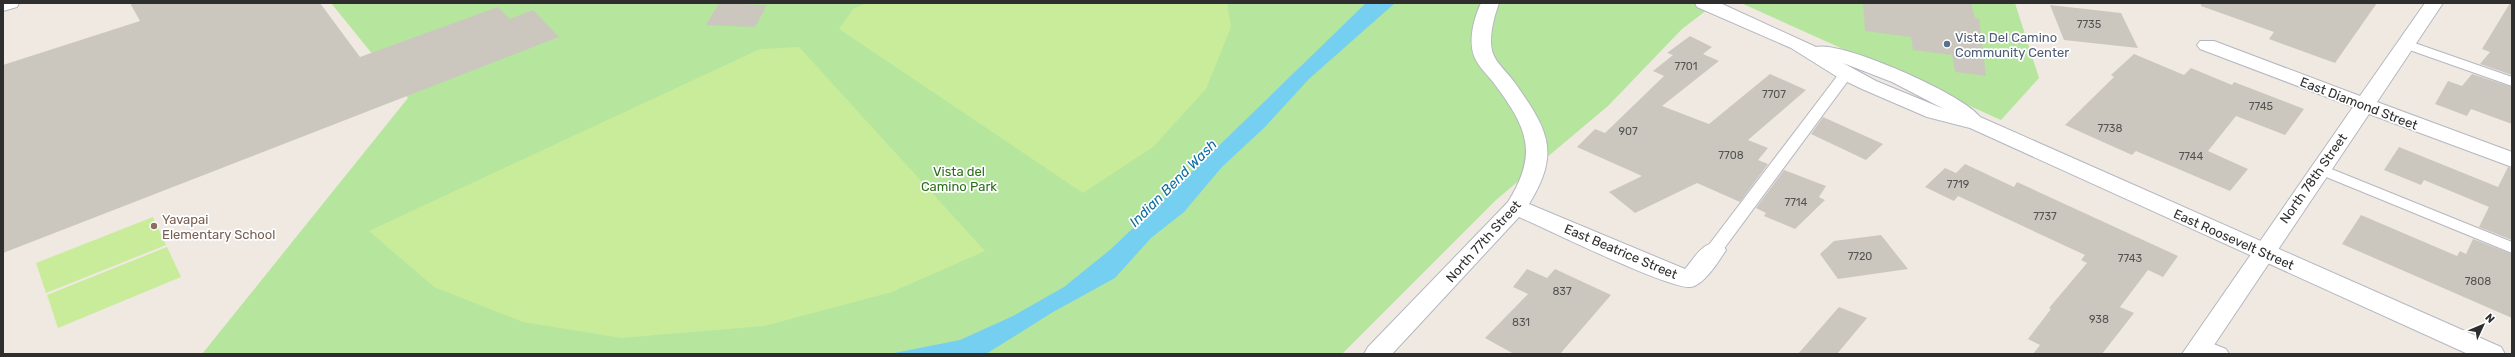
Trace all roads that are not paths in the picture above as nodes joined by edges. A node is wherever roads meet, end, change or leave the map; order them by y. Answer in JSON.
{"nodes":[{"id":1,"x":10,"y":3,"type":"edge"},
{"id":2,"x":1490,"y":3,"type":"edge"},
{"id":3,"x":1704,"y":3,"type":"edge"},
{"id":4,"x":2434,"y":3,"type":"edge"},
{"id":5,"x":3,"y":5,"type":"edge"},
{"id":6,"x":1798,"y":44,"type":"junction"},
{"id":7,"x":2406,"y":44,"type":"junction"},
{"id":8,"x":2207,"y":45,"type":"dead end"},
{"id":9,"x":1846,"y":74,"type":"junction"},
{"id":10,"x":2512,"y":82,"type":"edge"},
{"id":11,"x":2364,"y":105,"type":"junction"},
{"id":12,"x":1977,"y":123,"type":"junction"},
{"id":13,"x":2512,"y":160,"type":"edge"},
{"id":14,"x":2320,"y":169,"type":"junction"},
{"id":15,"x":1516,"y":207,"type":"junction"},
{"id":16,"x":2512,"y":248,"type":"edge"},
{"id":17,"x":1714,"y":250,"type":"joint"},
{"id":18,"x":2263,"y":252,"type":"junction"},
{"id":19,"x":2205,"y":351,"type":"edge"},
{"id":20,"x":1377,"y":354,"type":"edge"},
{"id":21,"x":2492,"y":354,"type":"edge"}],
"edges":[{"from":1,"to":5,"type":"street"},
{"from":2,"to":15,"type":"street","name":"North 77th Street"},
{"from":3,"to":6,"type":"street","name":"East Roosevelt Street"},
{"from":4,"to":7,"type":"street","name":"North 78th Street"},
{"from":6,"to":9,"type":"street","name":"East Roosevelt Street"},
{"from":6,"to":12,"type":"street","name":"East Roosevelt Street"},
{"from":7,"to":10,"type":"lane"},
{"from":7,"to":11,"type":"street","name":"North 78th Street"},
{"from":8,"to":11,"type":"street","name":"East Diamond Street"},
{"from":9,"to":12,"type":"street","name":"East Roosevelt Street"},
{"from":9,"to":17,"type":"lane"},
{"from":11,"to":13,"type":"street","name":"East Diamond Street"},
{"from":11,"to":14,"type":"street","name":"North 78th Street"},
{"from":12,"to":18,"type":"street","name":"East Roosevelt Street"},
{"from":14,"to":16,"type":"lane"},
{"from":14,"to":18,"type":"street","name":"North 78th Street"},
{"from":15,"to":17,"type":"street","name":"East Beatrice Street"},
{"from":15,"to":20,"type":"street","name":"North 77th Street"},
{"from":18,"to":19,"type":"street","name":"North 78th Street"},
{"from":18,"to":21,"type":"street","name":"East Roosevelt Street"}]}
